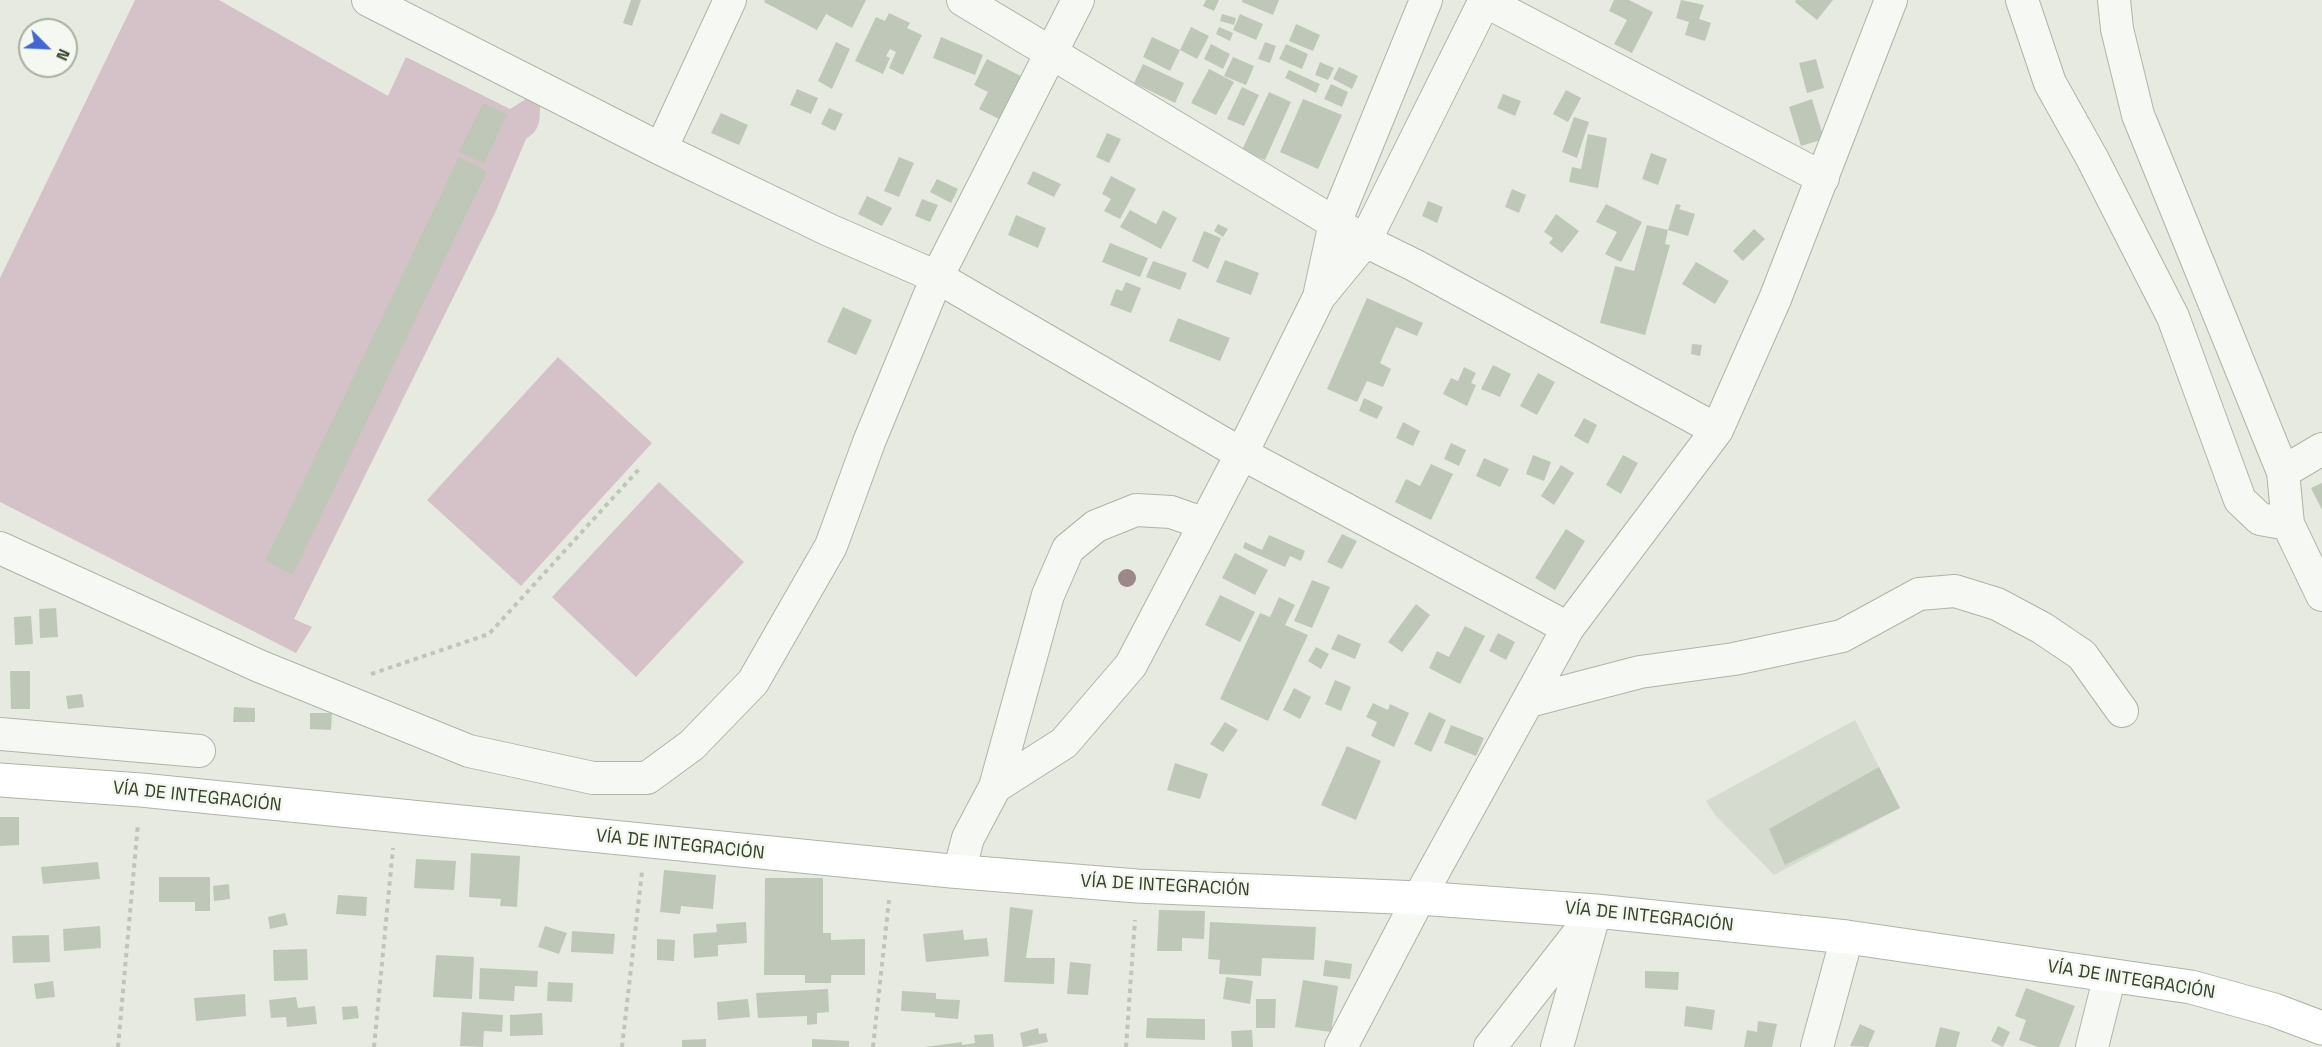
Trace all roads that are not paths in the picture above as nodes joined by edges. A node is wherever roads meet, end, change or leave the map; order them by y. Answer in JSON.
{"nodes":[{"id":1,"x":730,"y":0,"type":"edge"},
{"id":2,"x":963,"y":0,"type":"edge"},
{"id":3,"x":1078,"y":0,"type":"edge"},
{"id":4,"x":1426,"y":0,"type":"edge"},
{"id":5,"x":1484,"y":0,"type":"edge"},
{"id":6,"x":2022,"y":0,"type":"edge"},
{"id":7,"x":2114,"y":0,"type":"edge"},
{"id":8,"x":1887,"y":2,"type":"edge"},
{"id":9,"x":380,"y":3,"type":"edge"},
{"id":10,"x":1053,"y":52,"type":"junction"},
{"id":11,"x":662,"y":149,"type":"junction"},
{"id":12,"x":1823,"y":178,"type":"junction"},
{"id":13,"x":1335,"y":223,"type":"junction"},
{"id":14,"x":1365,"y":240,"type":"junction"},
{"id":15,"x":937,"y":277,"type":"junction"},
{"id":16,"x":1319,"y":297,"type":"junction"},
{"id":17,"x":1717,"y":430,"type":"junction"},
{"id":18,"x":2322,"y":449,"type":"edge"},
{"id":19,"x":1242,"y":453,"type":"junction"},
{"id":20,"x":2283,"y":472,"type":"junction"},
{"id":21,"x":1205,"y":524,"type":"junction"},
{"id":22,"x":2288,"y":524,"type":"junction"},
{"id":23,"x":0,"y":549,"type":"edge"},
{"id":24,"x":2322,"y":595,"type":"edge"},
{"id":25,"x":1568,"y":628,"type":"junction"},
{"id":26,"x":1529,"y":701,"type":"junction"},
{"id":27,"x":2122,"y":711,"type":"dead end"},
{"id":28,"x":0,"y":734,"type":"edge"},
{"id":29,"x":199,"y":751,"type":"dead end"},
{"id":30,"x":0,"y":780,"type":"edge"},
{"id":31,"x":995,"y":787,"type":"junction"},
{"id":32,"x":959,"y":872,"type":"junction"},
{"id":33,"x":1419,"y":898,"type":"junction"},
{"id":34,"x":1596,"y":911,"type":"junction"},
{"id":35,"x":1847,"y":937,"type":"junction"},
{"id":36,"x":2110,"y":975,"type":"junction"},
{"id":37,"x":2322,"y":1028,"type":"edge"},
{"id":38,"x":1341,"y":1047,"type":"edge"},
{"id":39,"x":1490,"y":1047,"type":"edge"},
{"id":40,"x":1557,"y":1047,"type":"edge"},
{"id":41,"x":1817,"y":1047,"type":"edge"},
{"id":42,"x":2092,"y":1047,"type":"edge"}],
"edges":[{"from":1,"to":11,"type":"street"},
{"from":2,"to":10,"type":"street"},
{"from":3,"to":10,"type":"street"},
{"from":4,"to":13,"type":"street"},
{"from":5,"to":12,"type":"street"},
{"from":5,"to":14,"type":"street"},
{"from":6,"to":22,"type":"street"},
{"from":7,"to":20,"type":"street"},
{"from":8,"to":12,"type":"street"},
{"from":9,"to":11,"type":"street"},
{"from":10,"to":13,"type":"street"},
{"from":10,"to":15,"type":"street"},
{"from":11,"to":15,"type":"street"},
{"from":12,"to":17,"type":"street"},
{"from":13,"to":14,"type":"street"},
{"from":13,"to":16,"type":"street"},
{"from":14,"to":16,"type":"street"},
{"from":14,"to":17,"type":"street"},
{"from":15,"to":19,"type":"street"},
{"from":15,"to":23,"type":"street"},
{"from":16,"to":19,"type":"street"},
{"from":17,"to":25,"type":"street"},
{"from":18,"to":20,"type":"street"},
{"from":19,"to":21,"type":"street"},
{"from":19,"to":25,"type":"street"},
{"from":20,"to":22,"type":"street"},
{"from":21,"to":31,"type":"street"},
{"from":21,"to":31,"type":"street"},
{"from":22,"to":24,"type":"street"},
{"from":25,"to":26,"type":"street"},
{"from":26,"to":27,"type":"street"},
{"from":26,"to":33,"type":"street"},
{"from":28,"to":29,"type":"street"},
{"from":30,"to":32,"type":"main road","name":"VÍA DE INTEGRACIÓN"},
{"from":31,"to":32,"type":"street"},
{"from":32,"to":33,"type":"main road","name":"VÍA DE INTEGRACIÓN"},
{"from":33,"to":34,"type":"main road","name":"VÍA DE INTEGRACIÓN"},
{"from":33,"to":38,"type":"street"},
{"from":34,"to":35,"type":"main road","name":"VÍA DE INTEGRACIÓN"},
{"from":34,"to":39,"type":"street"},
{"from":34,"to":40,"type":"street"},
{"from":35,"to":36,"type":"main road","name":"VÍA DE INTEGRACIÓN"},
{"from":35,"to":41,"type":"street"},
{"from":36,"to":37,"type":"main road","name":"VÍA DE INTEGRACIÓN"},
{"from":36,"to":42,"type":"street"}]}
